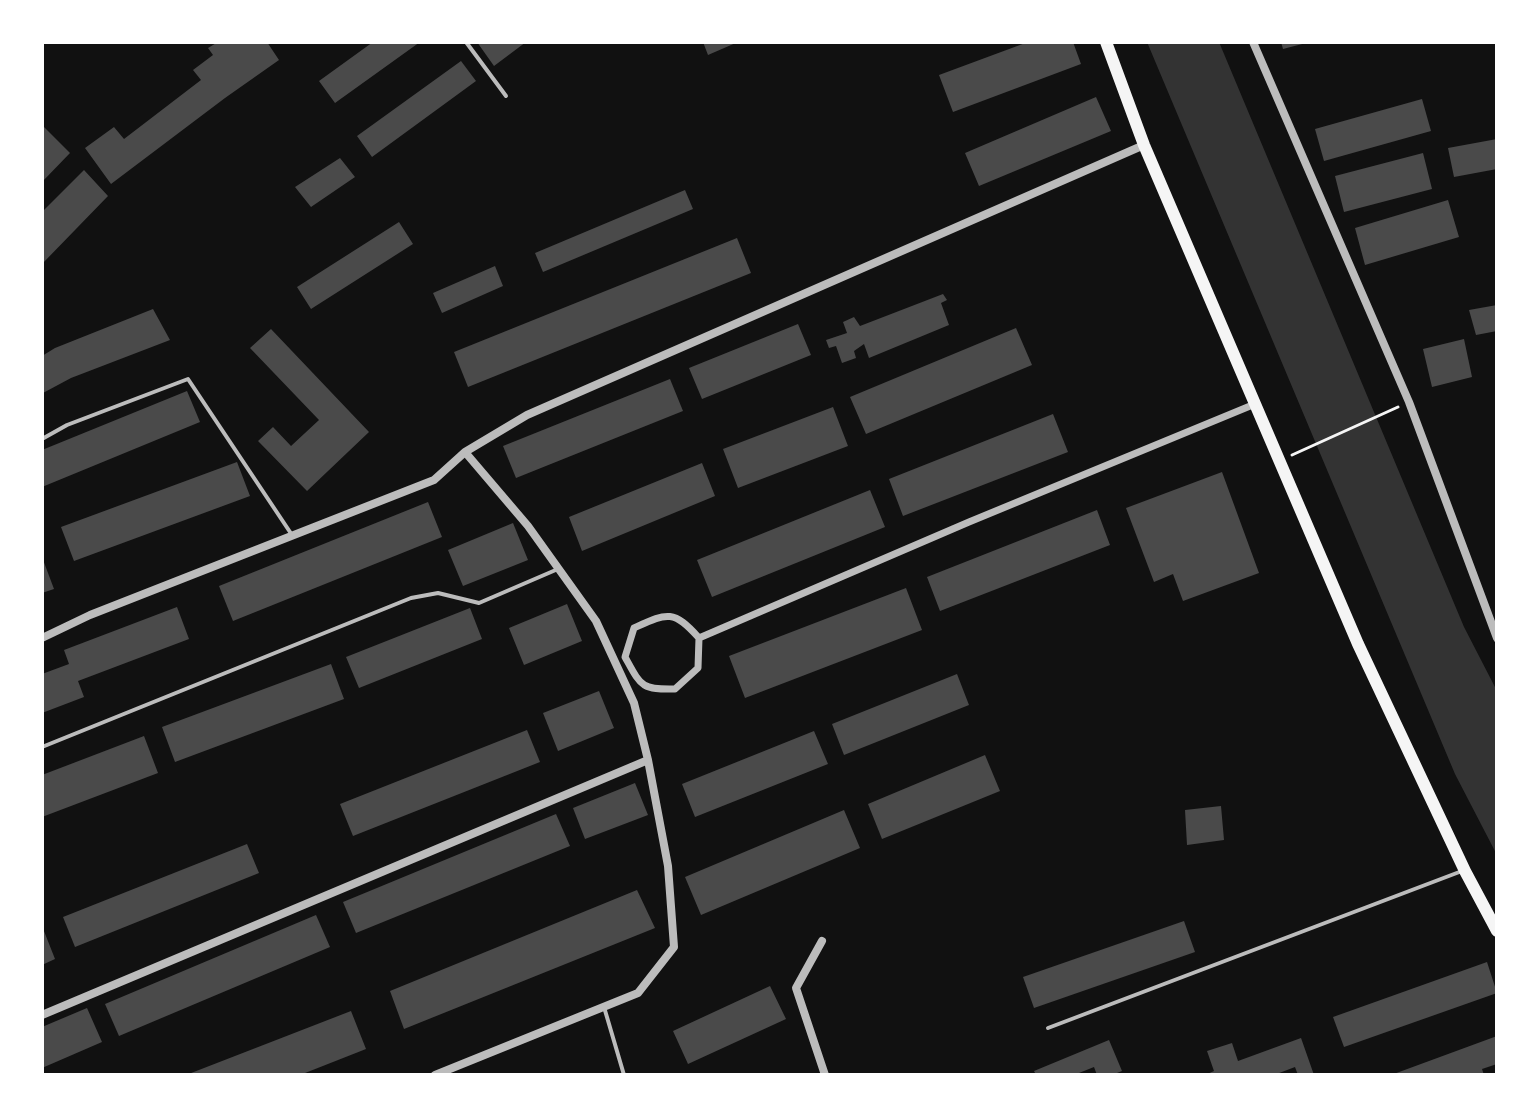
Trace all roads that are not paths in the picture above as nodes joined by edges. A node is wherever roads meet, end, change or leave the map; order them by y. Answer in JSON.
{"nodes":[{"id":1,"x":466,"y":42,"type":"edge"},
{"id":2,"x":1106,"y":42,"type":"edge"},
{"id":3,"x":1253,"y":42,"type":"edge"},
{"id":4,"x":506,"y":96,"type":"dead end"},
{"id":5,"x":1144,"y":145,"type":"junction"},
{"id":6,"x":1255,"y":404,"type":"junction"},
{"id":7,"x":42,"y":439,"type":"edge"},
{"id":8,"x":465,"y":452,"type":"junction"},
{"id":9,"x":292,"y":535,"type":"junction"},
{"id":10,"x":559,"y":569,"type":"junction"},
{"id":11,"x":42,"y":638,"type":"edge"},
{"id":12,"x":699,"y":638,"type":"junction"},
{"id":13,"x":1497,"y":638,"type":"edge"},
{"id":14,"x":42,"y":747,"type":"edge"},
{"id":15,"x":648,"y":760,"type":"junction"},
{"id":16,"x":1465,"y":871,"type":"junction"},
{"id":17,"x":1497,"y":931,"type":"edge"},
{"id":18,"x":822,"y":941,"type":"dead end"},
{"id":19,"x":604,"y":1007,"type":"junction"},
{"id":20,"x":42,"y":1015,"type":"edge"},
{"id":21,"x":1048,"y":1028,"type":"dead end"},
{"id":22,"x":435,"y":1075,"type":"edge"},
{"id":23,"x":624,"y":1075,"type":"edge"},
{"id":24,"x":825,"y":1075,"type":"edge"}],
"edges":[{"from":1,"to":4,"type":"lane"},
{"from":2,"to":5,"type":"main road"},
{"from":3,"to":13,"type":"street"},
{"from":5,"to":6,"type":"main road"},
{"from":5,"to":8,"type":"street"},
{"from":6,"to":12,"type":"street"},
{"from":6,"to":16,"type":"main road"},
{"from":7,"to":9,"type":"lane"},
{"from":8,"to":9,"type":"street"},
{"from":8,"to":10,"type":"street"},
{"from":9,"to":11,"type":"street"},
{"from":10,"to":14,"type":"lane"},
{"from":10,"to":15,"type":"street"},
{"from":12,"to":12,"type":"street"},
{"from":15,"to":19,"type":"street"},
{"from":15,"to":20,"type":"street"},
{"from":16,"to":17,"type":"main road"},
{"from":16,"to":21,"type":"lane"},
{"from":18,"to":24,"type":"street"},
{"from":19,"to":22,"type":"street"},
{"from":19,"to":23,"type":"lane"}]}
